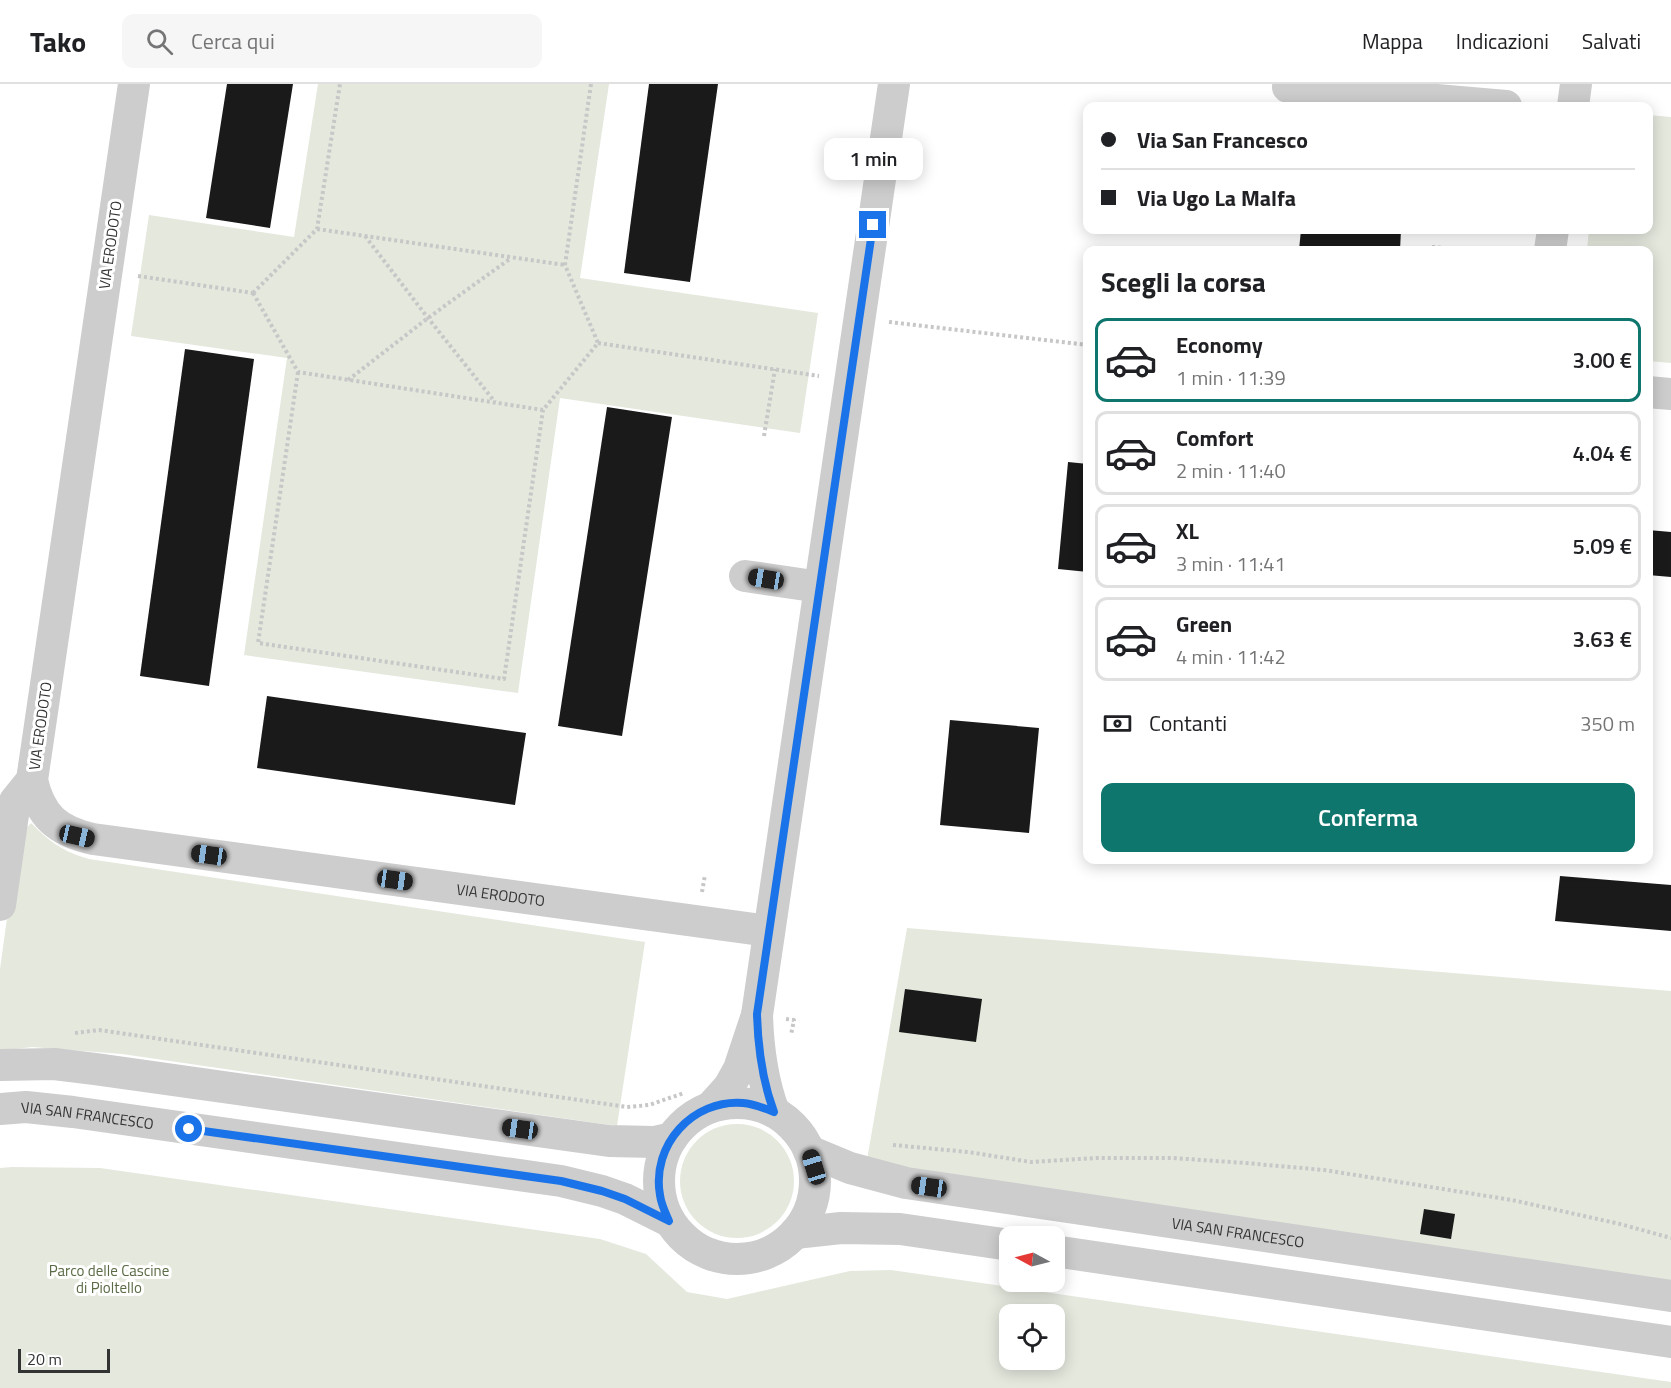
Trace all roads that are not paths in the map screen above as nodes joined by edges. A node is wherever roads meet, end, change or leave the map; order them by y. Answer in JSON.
{"nodes":[{"id":1,"x":134,"y":84,"type":"edge"},
{"id":2,"x":894,"y":84,"type":"edge"},
{"id":3,"x":1576,"y":84,"type":"edge"},
{"id":4,"x":1288,"y":87,"type":"dead end"},
{"id":5,"x":1460,"y":102,"type":"edge"},
{"id":6,"x":1574,"y":102,"type":"edge"},
{"id":7,"x":1653,"y":392,"type":"edge"},
{"id":8,"x":1671,"y":394,"type":"edge"},
{"id":9,"x":745,"y":576,"type":"dead end"},
{"id":10,"x":820,"y":587,"type":"junction"},
{"id":11,"x":32,"y":780,"type":"junction"},
{"id":12,"x":0,"y":905,"type":"edge"},
{"id":13,"x":769,"y":932,"type":"junction"},
{"id":14,"x":757,"y":1014,"type":"junction"},
{"id":15,"x":0,"y":1065,"type":"edge"},
{"id":16,"x":698,"y":1100,"type":"junction"},
{"id":17,"x":0,"y":1108,"type":"edge"},
{"id":18,"x":774,"y":1112,"type":"junction"},
{"id":19,"x":672,"y":1138,"type":"junction"},
{"id":20,"x":809,"y":1150,"type":"junction"},
{"id":21,"x":669,"y":1221,"type":"junction"},
{"id":22,"x":795,"y":1233,"type":"junction"},
{"id":23,"x":999,"y":1243,"type":"edge"},
{"id":24,"x":1065,"y":1253,"type":"edge"},
{"id":25,"x":1671,"y":1296,"type":"edge"},
{"id":26,"x":1671,"y":1342,"type":"edge"}],
"edges":[{"from":1,"to":11,"type":"street","name":"VIA ERODOTO"},
{"from":2,"to":10,"type":"street"},
{"from":3,"to":6,"type":"street"},
{"from":4,"to":5,"type":"street"},
{"from":7,"to":8,"type":"street"},
{"from":9,"to":10,"type":"street"},
{"from":10,"to":13,"type":"street"},
{"from":11,"to":12,"type":"street"},
{"from":11,"to":13,"type":"street","name":"VIA ERODOTO"},
{"from":13,"to":14,"type":"street"},
{"from":14,"to":16,"type":"street"},
{"from":14,"to":18,"type":"street"},
{"from":15,"to":19,"type":"street"},
{"from":16,"to":18,"type":"street"},
{"from":16,"to":19,"type":"street"},
{"from":17,"to":21,"type":"street","name":"VIA SAN FRANCESCO"},
{"from":18,"to":20,"type":"street"},
{"from":19,"to":21,"type":"street"},
{"from":20,"to":22,"type":"street"},
{"from":20,"to":25,"type":"street","name":"VIA SAN FRANCESCO"},
{"from":21,"to":22,"type":"street"},
{"from":22,"to":23,"type":"street"},
{"from":24,"to":26,"type":"street"}]}
